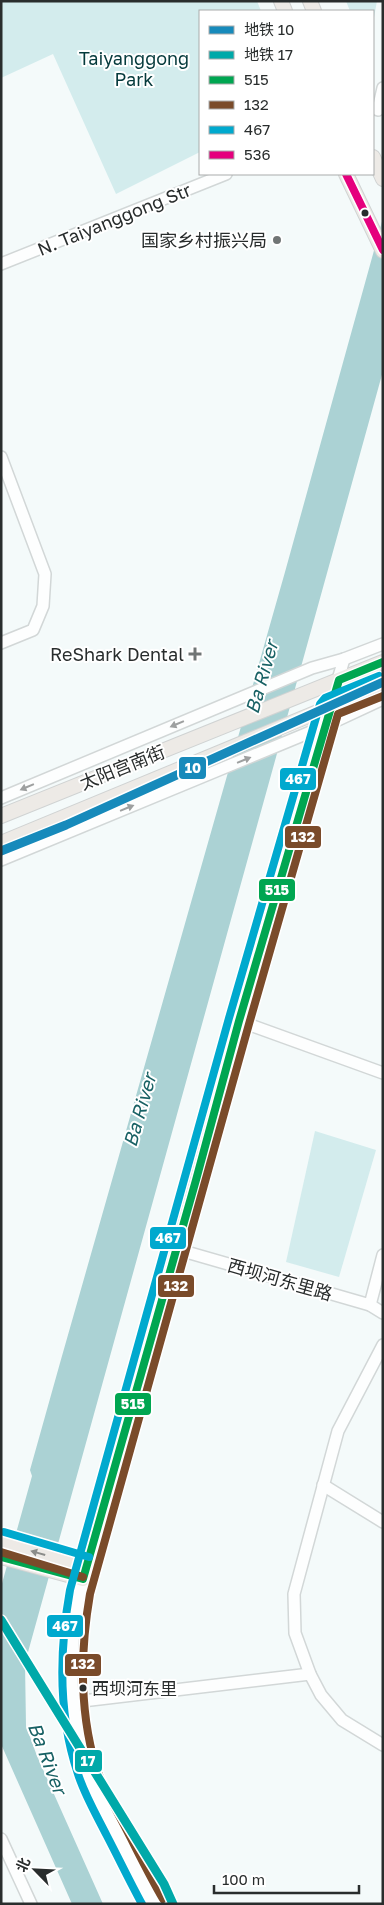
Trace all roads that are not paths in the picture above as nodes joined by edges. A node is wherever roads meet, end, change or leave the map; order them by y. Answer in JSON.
{"nodes":[{"id":1,"x":383,"y":88,"type":"edge"},
{"id":2,"x":378,"y":110,"type":"edge"},
{"id":3,"x":374,"y":159,"type":"edge"},
{"id":4,"x":224,"y":175,"type":"edge"},
{"id":5,"x":346,"y":175,"type":"edge"},
{"id":6,"x":383,"y":179,"type":"edge"},
{"id":7,"x":383,"y":250,"type":"edge"},
{"id":8,"x":1,"y":264,"type":"edge"},
{"id":9,"x":1,"y":457,"type":"edge"},
{"id":10,"x":1,"y":644,"type":"edge"},
{"id":11,"x":383,"y":644,"type":"edge"},
{"id":12,"x":344,"y":659,"type":"junction"},
{"id":13,"x":383,"y":662,"type":"edge"},
{"id":14,"x":338,"y":680,"type":"junction"},
{"id":15,"x":383,"y":684,"type":"edge"},
{"id":16,"x":383,"y":699,"type":"edge"},
{"id":17,"x":330,"y":707,"type":"junction"},
{"id":18,"x":325,"y":726,"type":"junction"},
{"id":19,"x":1,"y":798,"type":"edge"},
{"id":20,"x":1,"y":816,"type":"edge"},
{"id":21,"x":1,"y":843,"type":"edge"},
{"id":22,"x":1,"y":860,"type":"edge"},
{"id":23,"x":239,"y":1021,"type":"junction"},
{"id":24,"x":383,"y":1072,"type":"edge"},
{"id":25,"x":176,"y":1250,"type":"junction"},
{"id":26,"x":383,"y":1254,"type":"edge"},
{"id":27,"x":370,"y":1305,"type":"junction"},
{"id":28,"x":383,"y":1313,"type":"edge"},
{"id":29,"x":383,"y":1345,"type":"edge"},
{"id":30,"x":323,"y":1486,"type":"junction"},
{"id":31,"x":383,"y":1522,"type":"edge"},
{"id":32,"x":1,"y":1542,"type":"edge"},
{"id":33,"x":1,"y":1557,"type":"edge"},
{"id":34,"x":78,"y":1571,"type":"junction"},
{"id":35,"x":310,"y":1674,"type":"junction"},
{"id":36,"x":74,"y":1702,"type":"junction"},
{"id":37,"x":383,"y":1745,"type":"edge"},
{"id":38,"x":1,"y":1838,"type":"edge"},
{"id":39,"x":31,"y":1904,"type":"edge"},
{"id":40,"x":154,"y":1904,"type":"edge"}],
"edges":[{"from":1,"to":2,"type":"street"},
{"from":3,"to":6,"type":"main road"},
{"from":4,"to":8,"type":"street","name":"N. Taiyanggong Str"},
{"from":5,"to":7,"type":"main road"},
{"from":9,"to":10,"type":"street"},
{"from":11,"to":12,"type":"street"},
{"from":12,"to":14,"type":"street"},
{"from":12,"to":19,"type":"street","name":"太阳宫南街","one_way":true},
{"from":13,"to":14,"type":"main road","name":"太阳宫南街"},
{"from":14,"to":17,"type":"street"},
{"from":14,"to":20,"type":"main road","name":"太阳宫南街"},
{"from":15,"to":17,"type":"main road","name":"太阳宫南街"},
{"from":16,"to":18,"type":"street"},
{"from":17,"to":18,"type":"street"},
{"from":17,"to":21,"type":"main road","name":"太阳宫南街"},
{"from":22,"to":18,"type":"street","one_way":true},
{"from":18,"to":23,"type":"street"},
{"from":23,"to":24,"type":"street"},
{"from":23,"to":25,"type":"street"},
{"from":25,"to":27,"type":"street","name":"西坝河东里路"},
{"from":25,"to":34,"type":"street"},
{"from":26,"to":27,"type":"street"},
{"from":27,"to":28,"type":"street","name":"西坝河东里路"},
{"from":29,"to":30,"type":"street"},
{"from":30,"to":31,"type":"street"},
{"from":30,"to":35,"type":"street"},
{"from":34,"to":32,"type":"main road","one_way":true},
{"from":33,"to":34,"type":"main road"},
{"from":34,"to":36,"type":"street"},
{"from":35,"to":36,"type":"street"},
{"from":35,"to":37,"type":"street"},
{"from":36,"to":40,"type":"street"},
{"from":38,"to":39,"type":"street"}]}
